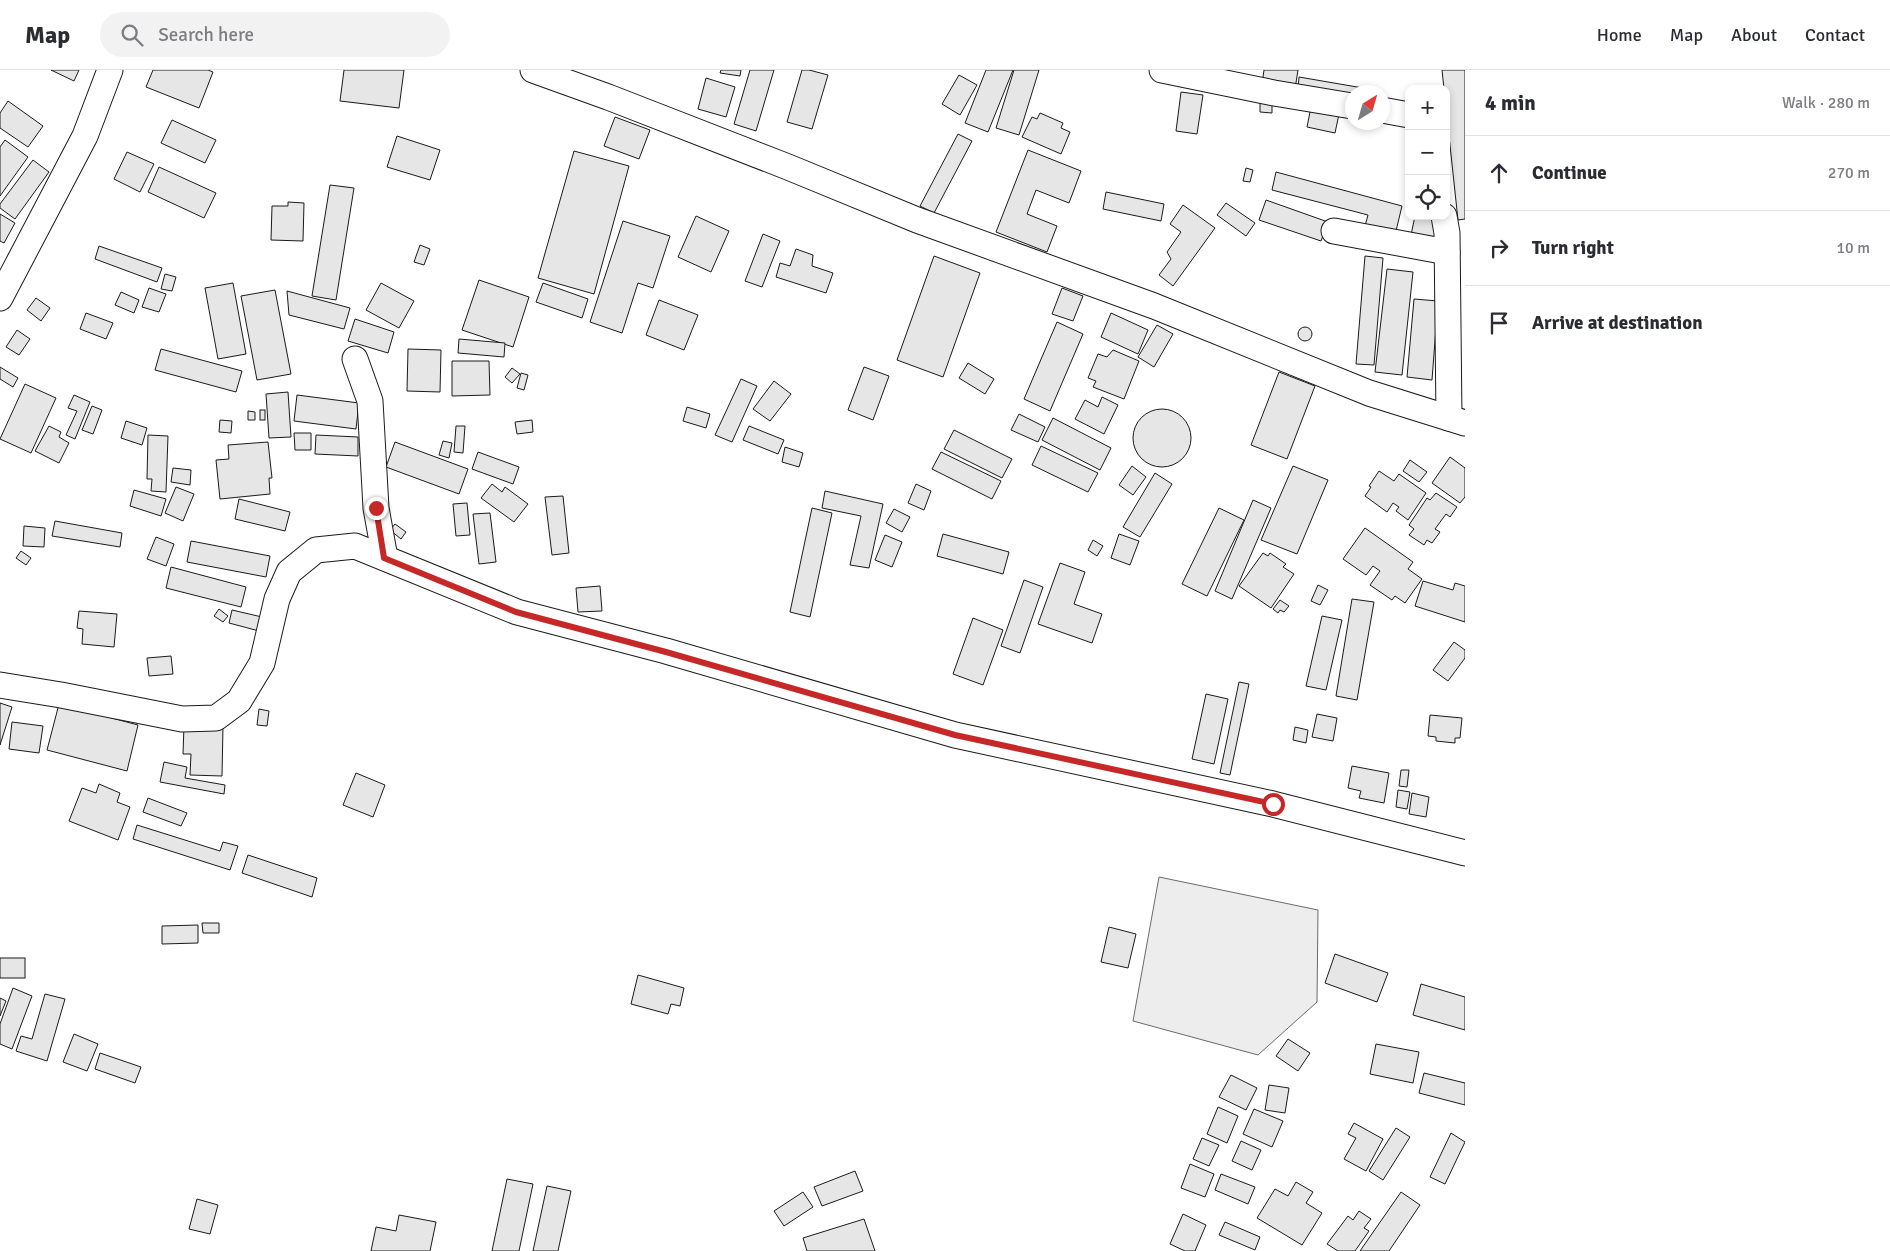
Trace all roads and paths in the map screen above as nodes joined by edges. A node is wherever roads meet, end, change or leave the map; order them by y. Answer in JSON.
{"nodes":[{"id":1,"x":110,"y":70,"type":"edge"},
{"id":2,"x":533,"y":70,"type":"edge"},
{"id":3,"x":1162,"y":70,"type":"edge"},
{"id":4,"x":1345,"y":105,"type":"edge"},
{"id":5,"x":1390,"y":111,"type":"edge"},
{"id":6,"x":1405,"y":114,"type":"edge"},
{"id":7,"x":1445,"y":220,"type":"edge"},
{"id":8,"x":1334,"y":230,"type":"dead end"},
{"id":9,"x":1447,"y":252,"type":"junction"},
{"id":10,"x":0,"y":298,"type":"edge"},
{"id":11,"x":355,"y":359,"type":"dead end"},
{"id":12,"x":1457,"y":421,"type":"edge"},
{"id":13,"x":384,"y":558,"type":"junction"},
{"id":14,"x":0,"y":686,"type":"edge"},
{"id":15,"x":1465,"y":853,"type":"edge"}],
"edges":[{"from":1,"to":10,"type":"street"},
{"from":2,"to":12,"type":"street"},
{"from":3,"to":4,"type":"street"},
{"from":5,"to":6,"type":"street"},
{"from":7,"to":9,"type":"street"},
{"from":8,"to":9,"type":"street"},
{"from":9,"to":12,"type":"street"},
{"from":11,"to":13,"type":"street"},
{"from":13,"to":14,"type":"street"},
{"from":13,"to":15,"type":"street"}]}
